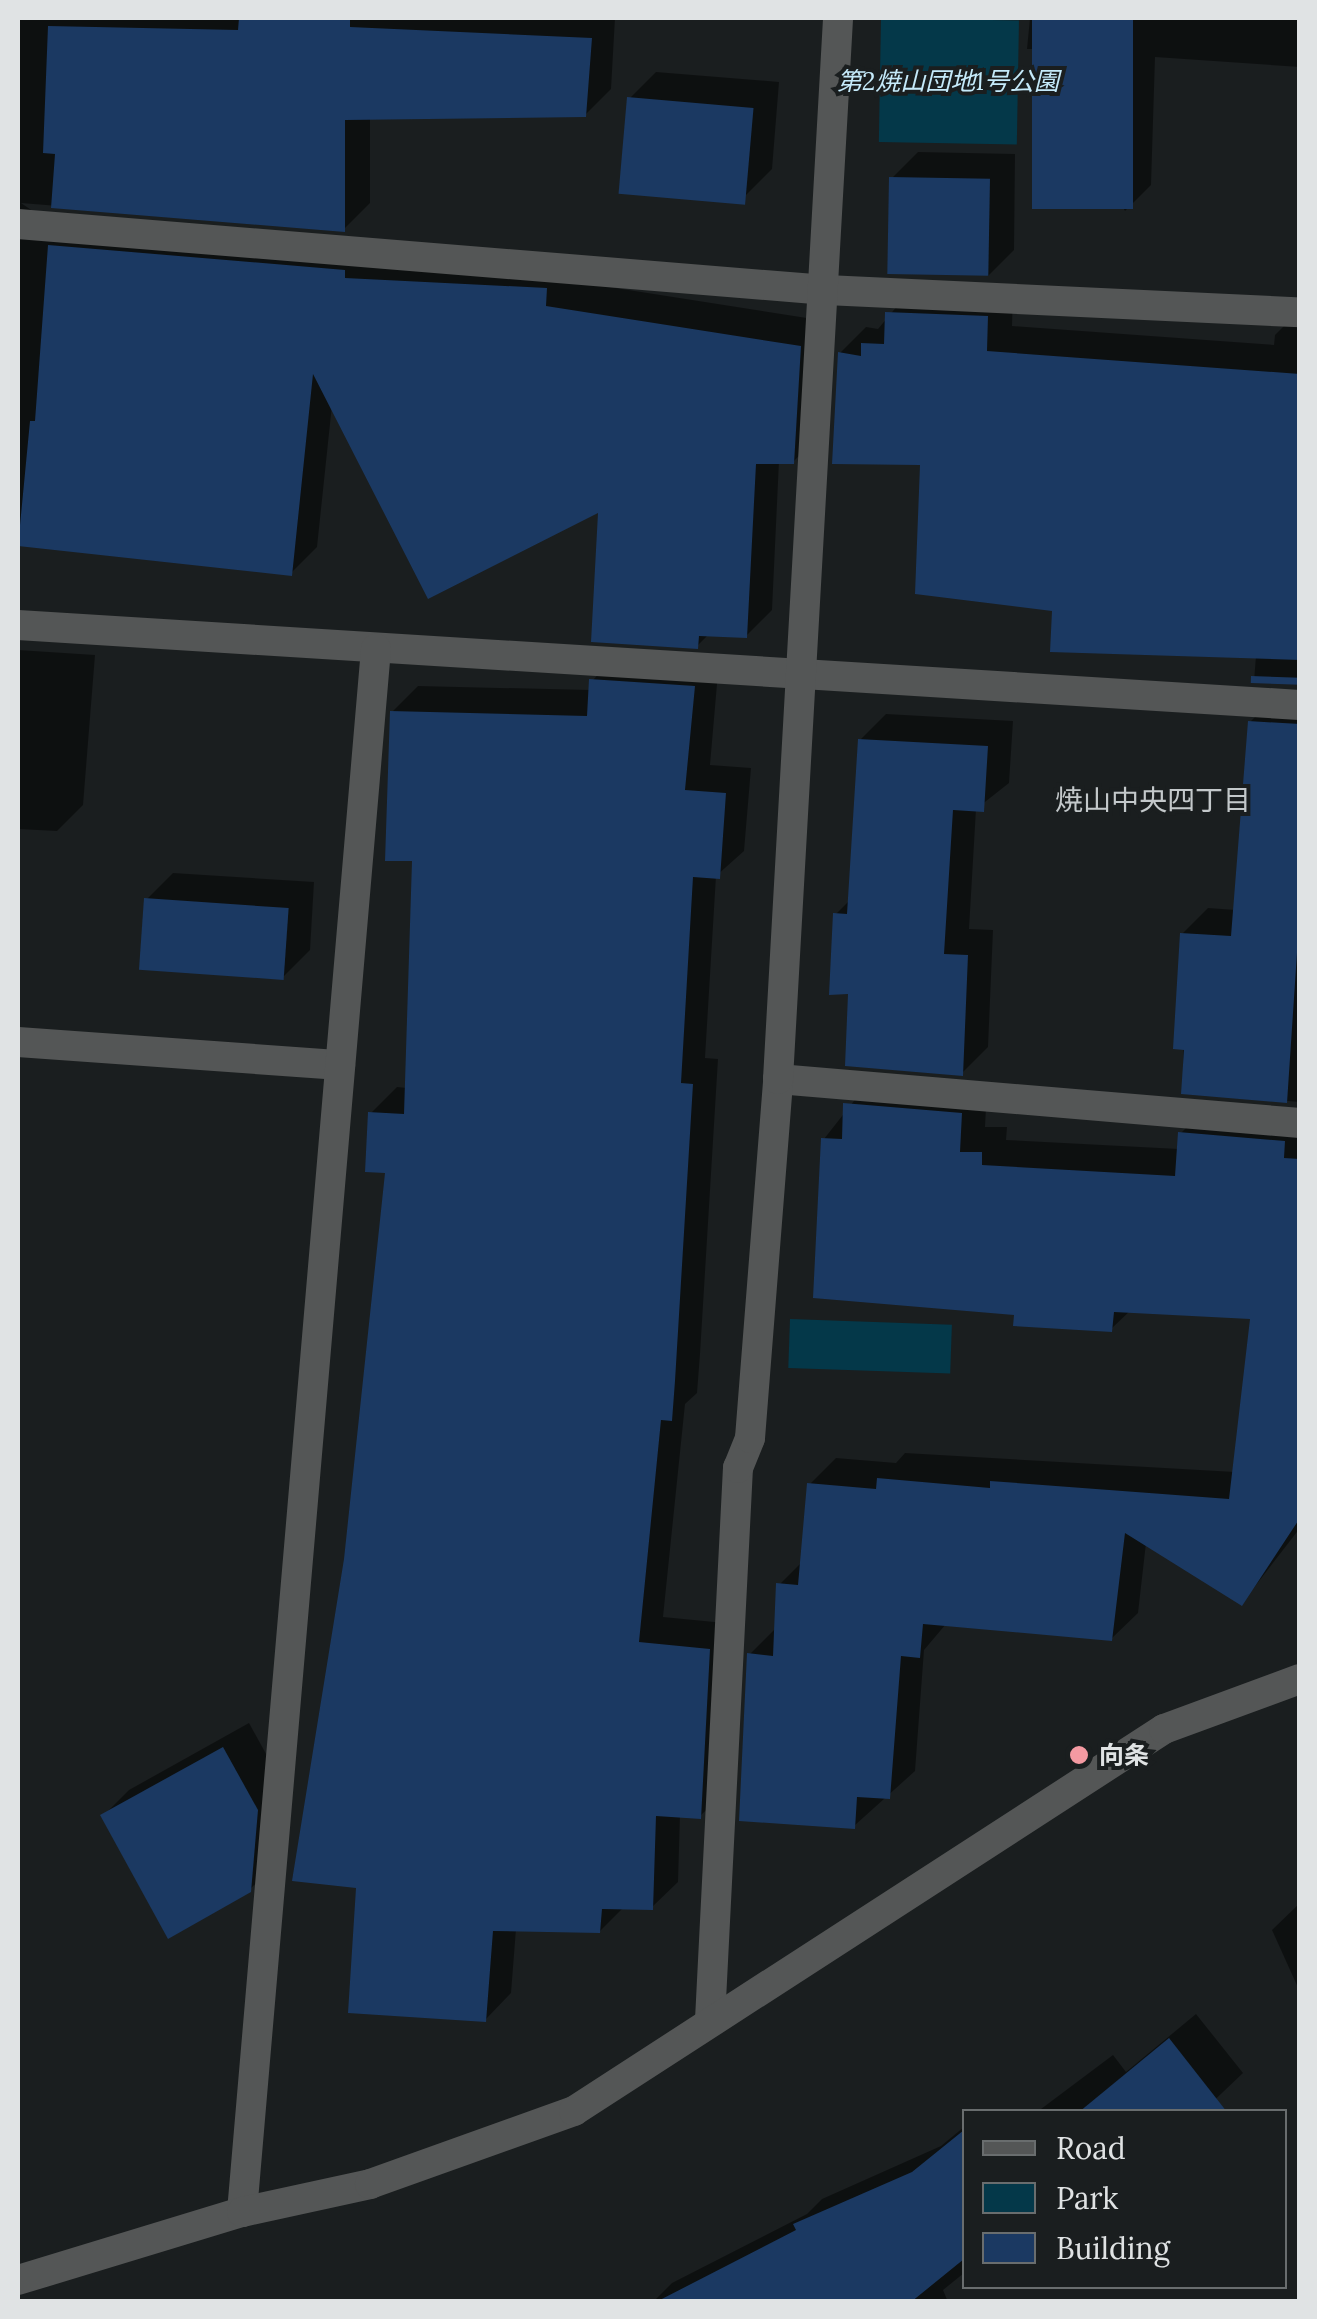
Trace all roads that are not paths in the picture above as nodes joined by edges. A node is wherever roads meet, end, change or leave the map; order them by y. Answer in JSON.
{"nodes":[{"id":1,"x":838,"y":18,"type":"edge"},
{"id":2,"x":18,"y":224,"type":"edge"},
{"id":3,"x":826,"y":290,"type":"junction"},
{"id":4,"x":1300,"y":312,"type":"edge"},
{"id":5,"x":18,"y":625,"type":"edge"},
{"id":6,"x":376,"y":649,"type":"junction"},
{"id":7,"x":803,"y":678,"type":"junction"},
{"id":8,"x":1300,"y":705,"type":"edge"},
{"id":9,"x":18,"y":1042,"type":"edge"},
{"id":10,"x":340,"y":1065,"type":"junction"},
{"id":11,"x":778,"y":1079,"type":"junction"},
{"id":12,"x":1300,"y":1123,"type":"edge"},
{"id":13,"x":1300,"y":1679,"type":"edge"},
{"id":14,"x":710,"y":2020,"type":"junction"},
{"id":15,"x":242,"y":2212,"type":"junction"},
{"id":16,"x":18,"y":2280,"type":"edge"}],
"edges":[{"from":1,"to":3,"type":"street"},
{"from":2,"to":3,"type":"street"},
{"from":3,"to":4,"type":"street"},
{"from":3,"to":7,"type":"street"},
{"from":5,"to":6,"type":"street"},
{"from":6,"to":7,"type":"street"},
{"from":6,"to":10,"type":"street"},
{"from":7,"to":8,"type":"street"},
{"from":7,"to":11,"type":"street"},
{"from":9,"to":10,"type":"street"},
{"from":10,"to":15,"type":"street"},
{"from":11,"to":12,"type":"street"},
{"from":11,"to":14,"type":"street"},
{"from":13,"to":14,"type":"street"},
{"from":14,"to":15,"type":"street"},
{"from":15,"to":16,"type":"street"}]}
